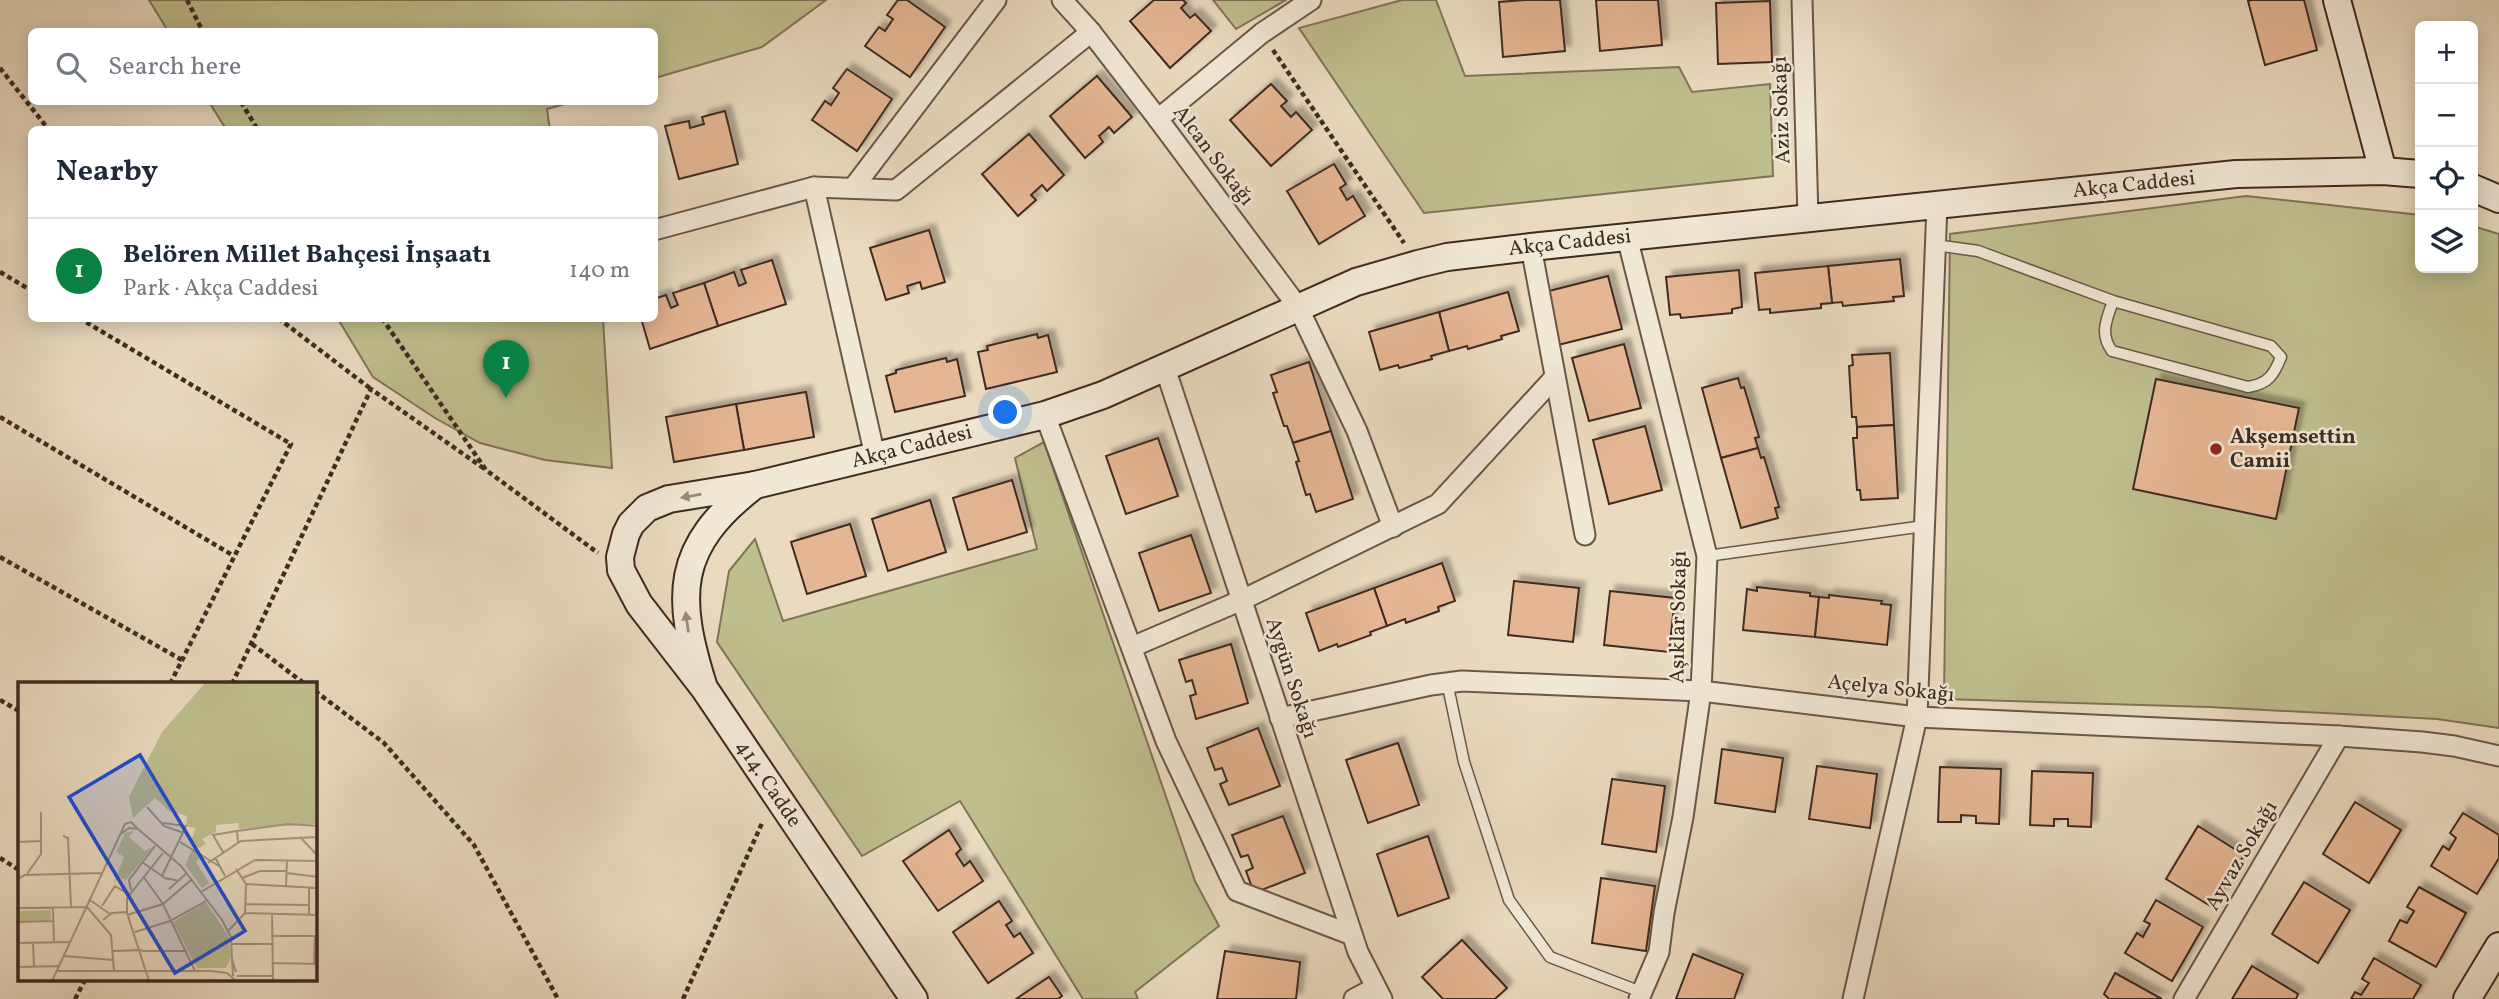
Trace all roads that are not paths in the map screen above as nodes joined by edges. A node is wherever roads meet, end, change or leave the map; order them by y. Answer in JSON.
{"nodes":[{"id":1,"x":996,"y":0,"type":"edge"},
{"id":2,"x":1062,"y":0,"type":"edge"},
{"id":3,"x":1802,"y":0,"type":"edge"},
{"id":4,"x":2337,"y":0,"type":"edge"},
{"id":5,"x":1299,"y":3,"type":"edge"},
{"id":6,"x":1091,"y":32,"type":"junction"},
{"id":7,"x":1158,"y":119,"type":"junction"},
{"id":8,"x":2382,"y":171,"type":"junction"},
{"id":9,"x":2415,"y":174,"type":"edge"},
{"id":10,"x":814,"y":187,"type":"junction"},
{"id":11,"x":853,"y":188,"type":"junction"},
{"id":12,"x":2478,"y":190,"type":"edge"},
{"id":13,"x":2499,"y":199,"type":"edge"},
{"id":14,"x":1937,"y":205,"type":"junction"},
{"id":15,"x":1808,"y":218,"type":"junction"},
{"id":16,"x":658,"y":229,"type":"edge"},
{"id":17,"x":1628,"y":237,"type":"junction"},
{"id":18,"x":1935,"y":246,"type":"junction"},
{"id":19,"x":1531,"y":247,"type":"junction"},
{"id":20,"x":2113,"y":301,"type":"junction"},
{"id":21,"x":1298,"y":307,"type":"junction"},
{"id":22,"x":1165,"y":368,"type":"junction"},
{"id":23,"x":1555,"y":377,"type":"junction"},
{"id":24,"x":1045,"y":415,"type":"junction"},
{"id":25,"x":875,"y":456,"type":"junction"},
{"id":26,"x":755,"y":485,"type":"junction"},
{"id":27,"x":1924,"y":526,"type":"junction"},
{"id":28,"x":1393,"y":527,"type":"junction"},
{"id":29,"x":1585,"y":535,"type":"dead end"},
{"id":30,"x":1707,"y":556,"type":"junction"},
{"id":31,"x":621,"y":570,"type":"joint"},
{"id":32,"x":1242,"y":600,"type":"junction"},
{"id":33,"x":1132,"y":647,"type":"junction"},
{"id":34,"x":1447,"y":682,"type":"junction"},
{"id":35,"x":704,"y":688,"type":"junction"},
{"id":36,"x":1700,"y":691,"type":"junction"},
{"id":37,"x":1917,"y":717,"type":"junction"},
{"id":38,"x":1280,"y":718,"type":"junction"},
{"id":39,"x":2339,"y":736,"type":"junction"},
{"id":40,"x":2499,"y":756,"type":"edge"},
{"id":41,"x":1352,"y":935,"type":"junction"},
{"id":42,"x":2499,"y":946,"type":"edge"},
{"id":43,"x":1378,"y":994,"type":"edge"},
{"id":44,"x":1640,"y":995,"type":"edge"},
{"id":45,"x":914,"y":999,"type":"edge"},
{"id":46,"x":1354,"y":999,"type":"edge"},
{"id":47,"x":1853,"y":999,"type":"edge"},
{"id":48,"x":2184,"y":999,"type":"edge"},
{"id":49,"x":2467,"y":999,"type":"edge"}],
"edges":[{"from":1,"to":11,"type":"street"},
{"from":2,"to":6,"type":"street","name":"Alcan Sokağı"},
{"from":3,"to":15,"type":"street","name":"Aziz Sokağı"},
{"from":4,"to":8,"type":"main road"},
{"from":5,"to":7,"type":"street"},
{"from":6,"to":7,"type":"street","name":"Alcan Sokağı"},
{"from":6,"to":11,"type":"street"},
{"from":7,"to":21,"type":"street","name":"Alcan Sokağı"},
{"from":8,"to":9,"type":"main road","name":"Akça Caddesi"},
{"from":8,"to":14,"type":"main road","name":"Akça Caddesi"},
{"from":10,"to":11,"type":"street"},
{"from":10,"to":16,"type":"street"},
{"from":10,"to":25,"type":"street"},
{"from":12,"to":13,"type":"main road"},
{"from":14,"to":15,"type":"main road","name":"Akça Caddesi"},
{"from":14,"to":18,"type":"street"},
{"from":15,"to":17,"type":"main road","name":"Akça Caddesi"},
{"from":17,"to":19,"type":"main road","name":"Akça Caddesi"},
{"from":17,"to":30,"type":"street","name":"Aşıklar Sokağı"},
{"from":18,"to":20,"type":"lane"},
{"from":18,"to":27,"type":"street"},
{"from":19,"to":21,"type":"main road","name":"Akça Caddesi"},
{"from":19,"to":23,"type":"street"},
{"from":20,"to":20,"type":"lane"},
{"from":21,"to":22,"type":"main road","name":"Akça Caddesi"},
{"from":21,"to":28,"type":"street","name":"Alcan Sokağı"},
{"from":22,"to":24,"type":"main road","name":"Akça Caddesi"},
{"from":22,"to":32,"type":"street","name":"Aygün Sokağı"},
{"from":23,"to":28,"type":"street"},
{"from":23,"to":29,"type":"street"},
{"from":24,"to":25,"type":"main road","name":"Akça Caddesi"},
{"from":24,"to":33,"type":"street"},
{"from":25,"to":26,"type":"main road","name":"Akça Caddesi"},
{"from":26,"to":31,"type":"main road","name":"Akça Caddesi","one_way":true},
{"from":35,"to":26,"type":"main road","name":"Akça Caddesi","one_way":true},
{"from":27,"to":30,"type":"lane"},
{"from":27,"to":37,"type":"street"},
{"from":28,"to":32,"type":"street"},
{"from":30,"to":36,"type":"street","name":"Aşıklar Sokağı"},
{"from":31,"to":35,"type":"main road","name":"414. Cadde"},
{"from":32,"to":33,"type":"street"},
{"from":32,"to":38,"type":"street","name":"Aygün Sokağı"},
{"from":33,"to":41,"type":"street"},
{"from":34,"to":36,"type":"street","name":"Açelya Sokağı"},
{"from":34,"to":38,"type":"street","name":"Açelya Sokağı"},
{"from":34,"to":44,"type":"lane"},
{"from":35,"to":45,"type":"main road","name":"414. Cadde"},
{"from":36,"to":37,"type":"street","name":"Açelya Sokağı"},
{"from":36,"to":44,"type":"street","name":"Aşıklar Sokağı"},
{"from":37,"to":39,"type":"street","name":"Açelya Sokağı"},
{"from":37,"to":47,"type":"street"},
{"from":38,"to":41,"type":"street","name":"Aygün Sokağı"},
{"from":39,"to":40,"type":"street","name":"Açelya Sokağı"},
{"from":39,"to":48,"type":"street","name":"Ayvaz Sokağı"},
{"from":41,"to":43,"type":"street","name":"Aygün Sokağı"},
{"from":42,"to":49,"type":"main road"},
{"from":43,"to":46,"type":"street"}]}
